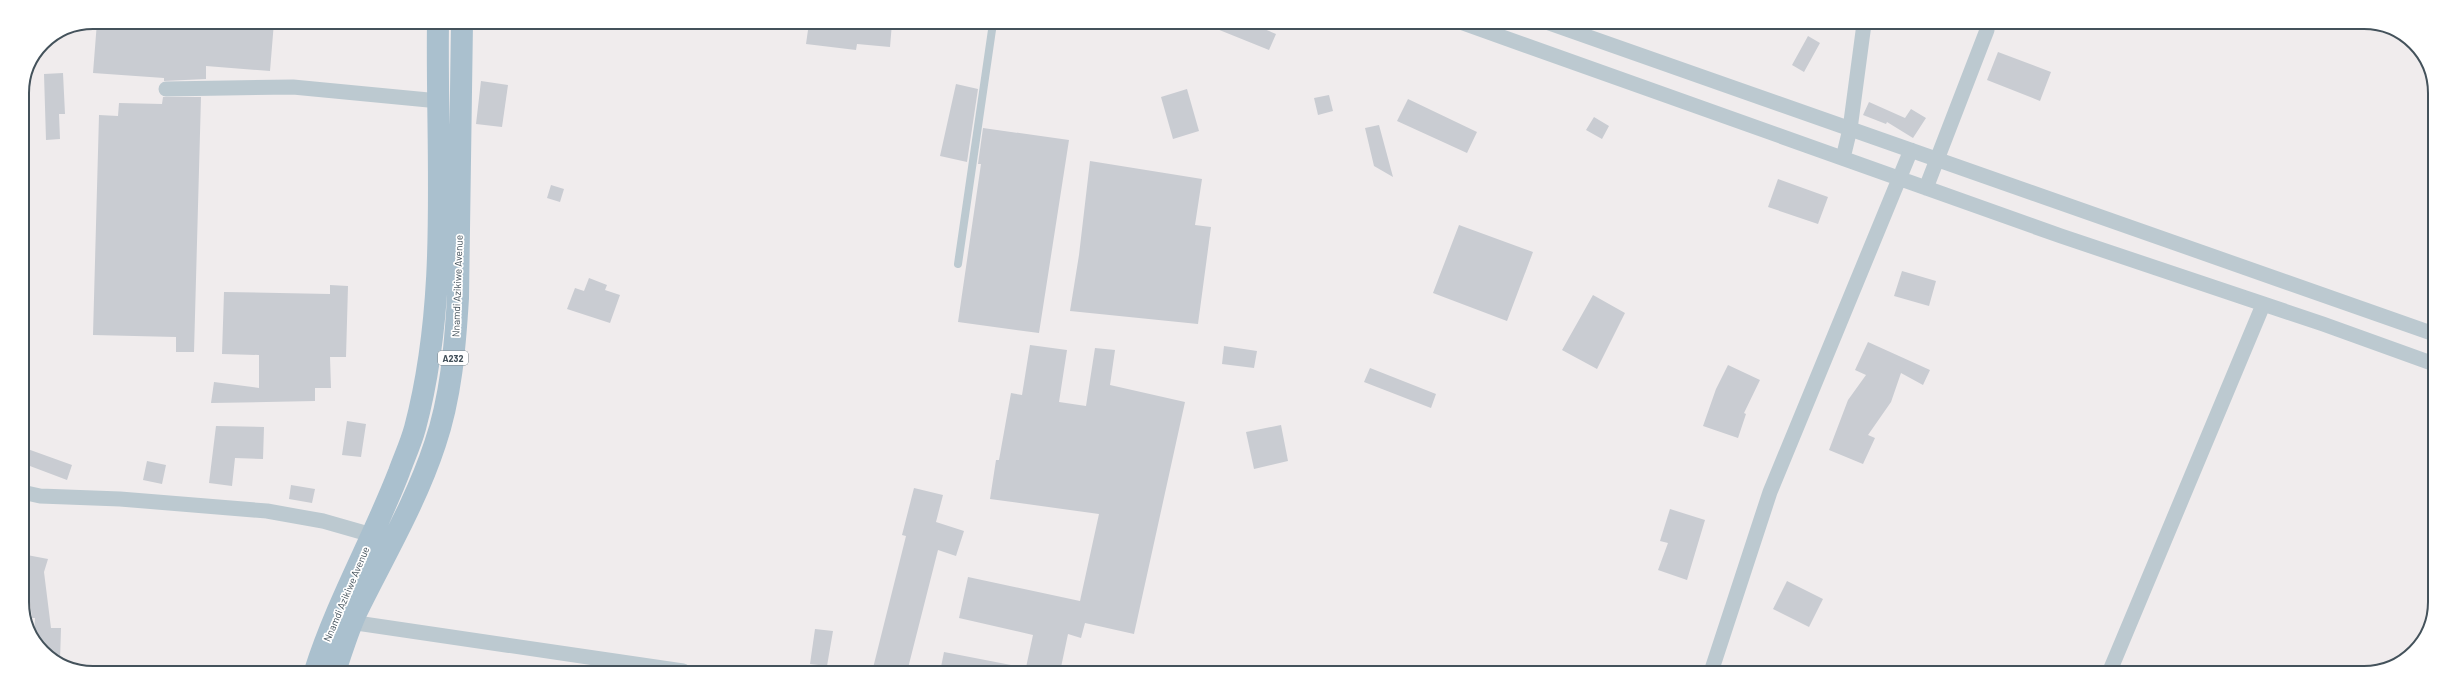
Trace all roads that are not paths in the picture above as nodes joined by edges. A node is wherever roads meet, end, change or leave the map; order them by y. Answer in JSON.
{"nodes":[{"id":1,"x":438,"y":29,"type":"edge"},
{"id":2,"x":462,"y":29,"type":"edge"},
{"id":3,"x":991,"y":29,"type":"edge"},
{"id":4,"x":1480,"y":29,"type":"edge"},
{"id":5,"x":1563,"y":29,"type":"edge"},
{"id":6,"x":1863,"y":29,"type":"edge"},
{"id":7,"x":1987,"y":30,"type":"dead end"},
{"id":8,"x":166,"y":89,"type":"dead end"},
{"id":9,"x":439,"y":101,"type":"junction"},
{"id":10,"x":1850,"y":129,"type":"junction"},
{"id":11,"x":1910,"y":150,"type":"junction"},
{"id":12,"x":1843,"y":158,"type":"junction"},
{"id":13,"x":1937,"y":160,"type":"junction"},
{"id":14,"x":1899,"y":178,"type":"junction"},
{"id":15,"x":1926,"y":188,"type":"junction"},
{"id":16,"x":958,"y":264,"type":"dead end"},
{"id":17,"x":2263,"y":305,"type":"junction"},
{"id":18,"x":2428,"y":332,"type":"edge"},
{"id":19,"x":2428,"y":362,"type":"edge"},
{"id":20,"x":29,"y":494,"type":"edge"},
{"id":21,"x":372,"y":535,"type":"junction"},
{"id":22,"x":344,"y":621,"type":"junction"},
{"id":23,"x":318,"y":666,"type":"edge"},
{"id":24,"x":336,"y":666,"type":"edge"},
{"id":25,"x":648,"y":666,"type":"edge"},
{"id":26,"x":1713,"y":666,"type":"edge"},
{"id":27,"x":2112,"y":666,"type":"edge"}],
"edges":[{"from":1,"to":9,"type":"main road","name":"Nnamdi Azikiwe Avenue","number":"A232"},
{"from":2,"to":22,"type":"main road","name":"Nnamdi Azikiwe Avenue","number":"A232"},
{"from":3,"to":16,"type":"lane"},
{"from":4,"to":12,"type":"street"},
{"from":5,"to":10,"type":"street"},
{"from":6,"to":10,"type":"street"},
{"from":7,"to":13,"type":"street"},
{"from":8,"to":9,"type":"street"},
{"from":9,"to":21,"type":"main road","name":"Nnamdi Azikiwe Avenue","number":"A232"},
{"from":10,"to":11,"type":"street"},
{"from":10,"to":12,"type":"street"},
{"from":11,"to":13,"type":"street"},
{"from":11,"to":14,"type":"street"},
{"from":12,"to":14,"type":"street"},
{"from":13,"to":15,"type":"street"},
{"from":13,"to":18,"type":"street"},
{"from":14,"to":15,"type":"street"},
{"from":14,"to":26,"type":"street"},
{"from":15,"to":17,"type":"street"},
{"from":17,"to":19,"type":"street"},
{"from":17,"to":27,"type":"street"},
{"from":20,"to":21,"type":"street"},
{"from":21,"to":22,"type":"main road","name":"Nnamdi Azikiwe Avenue","number":"A232"},
{"from":22,"to":23,"type":"main road","name":"Nnamdi Azikiwe Avenue","number":"A232"},
{"from":22,"to":24,"type":"main road","name":"Nnamdi Azikiwe Avenue","number":"A232"},
{"from":22,"to":25,"type":"street"}]}
